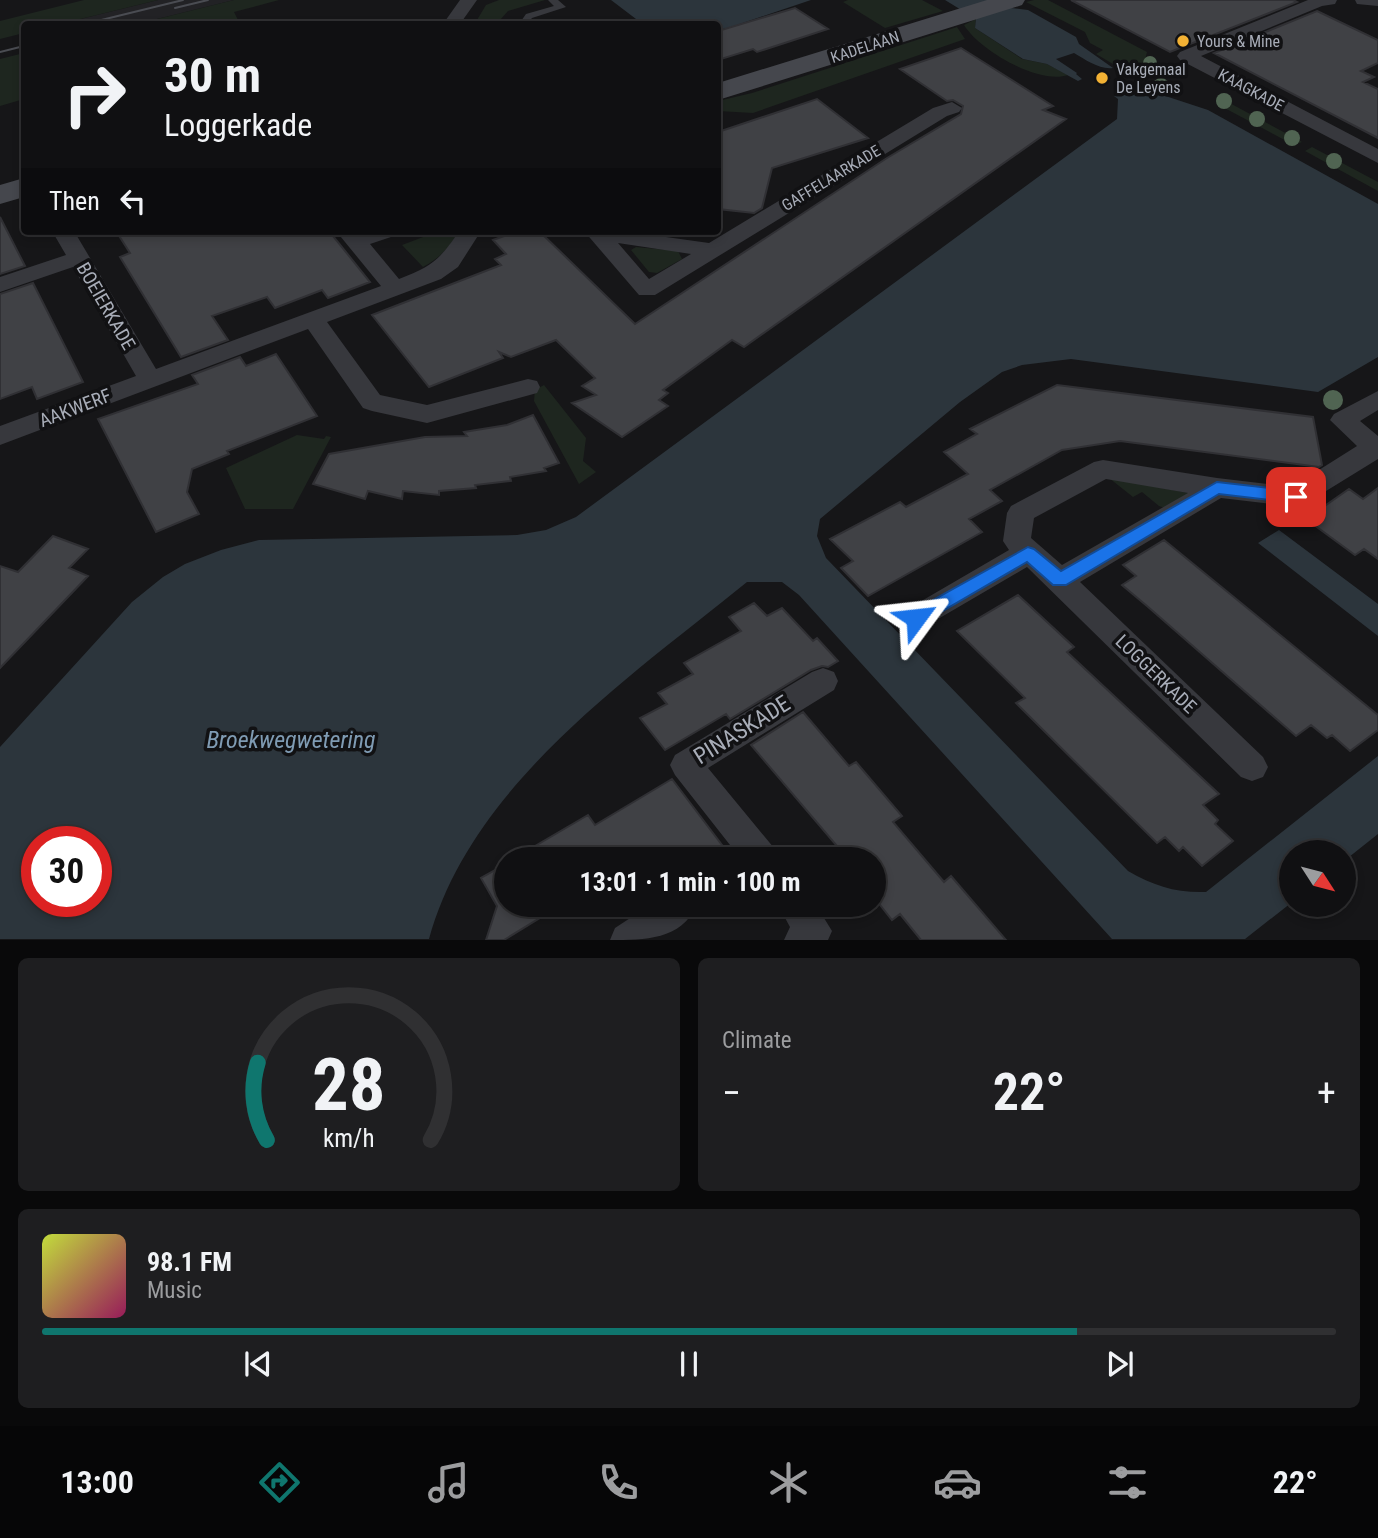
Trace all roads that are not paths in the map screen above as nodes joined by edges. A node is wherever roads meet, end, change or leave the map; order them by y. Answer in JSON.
{"nodes":[{"id":1,"x":469,"y":0,"type":"edge"},
{"id":2,"x":552,"y":0,"type":"edge"},
{"id":3,"x":1013,"y":0,"type":"edge"},
{"id":4,"x":1329,"y":0,"type":"edge"},
{"id":5,"x":1363,"y":0,"type":"edge"},
{"id":6,"x":1378,"y":1,"type":"edge"},
{"id":7,"x":452,"y":21,"type":"edge"},
{"id":8,"x":525,"y":21,"type":"edge"},
{"id":9,"x":721,"y":91,"type":"edge"},
{"id":10,"x":952,"y":108,"type":"dead end"},
{"id":11,"x":1378,"y":158,"type":"edge"},
{"id":12,"x":21,"y":188,"type":"edge"},
{"id":13,"x":0,"y":195,"type":"edge"},
{"id":14,"x":66,"y":235,"type":"edge"},
{"id":15,"x":467,"y":235,"type":"edge"},
{"id":16,"x":599,"y":235,"type":"edge"},
{"id":17,"x":610,"y":235,"type":"edge"},
{"id":18,"x":351,"y":236,"type":"edge"},
{"id":19,"x":711,"y":250,"type":"junction"},
{"id":20,"x":78,"y":258,"type":"junction"},
{"id":21,"x":0,"y":285,"type":"edge"},
{"id":22,"x":395,"y":288,"type":"junction"},
{"id":23,"x":313,"y":319,"type":"junction"},
{"id":24,"x":150,"y":380,"type":"junction"},
{"id":25,"x":528,"y":387,"type":"dead end"},
{"id":26,"x":1378,"y":399,"type":"edge"},
{"id":27,"x":0,"y":436,"type":"edge"},
{"id":28,"x":1376,"y":449,"type":"edge"},
{"id":29,"x":1217,"y":488,"type":"junction"},
{"id":30,"x":1028,"y":553,"type":"junction"},
{"id":31,"x":1059,"y":580,"type":"junction"},
{"id":32,"x":916,"y":618,"type":"dead end"},
{"id":33,"x":823,"y":681,"type":"dead end"},
{"id":34,"x":1252,"y":767,"type":"dead end"},
{"id":35,"x":748,"y":847,"type":"edge"},
{"id":36,"x":662,"y":917,"type":"edge"},
{"id":37,"x":804,"y":917,"type":"edge"},
{"id":38,"x":628,"y":940,"type":"edge"},
{"id":39,"x":802,"y":940,"type":"edge"}],
"edges":[{"from":1,"to":7,"type":"street"},
{"from":2,"to":8,"type":"lane"},
{"from":3,"to":9,"type":"street","name":"KADELAAN"},
{"from":4,"to":11,"type":"street","name":"KAAGKADE"},
{"from":5,"to":6,"type":"street"},
{"from":10,"to":19,"type":"street","name":"GAFFELAARKADE"},
{"from":12,"to":13,"type":"street"},
{"from":14,"to":20,"type":"street","name":"BOEIERKADE"},
{"from":15,"to":22,"type":"street","name":"AAKWERF"},
{"from":16,"to":19,"type":"street","name":"GAFFELAARKADE"},
{"from":17,"to":19,"type":"street","name":"GAFFELAARKADE"},
{"from":18,"to":22,"type":"street"},
{"from":20,"to":21,"type":"street"},
{"from":20,"to":24,"type":"street","name":"BOEIERKADE"},
{"from":22,"to":23,"type":"street","name":"AAKWERF"},
{"from":23,"to":24,"type":"street","name":"AAKWERF"},
{"from":23,"to":25,"type":"street"},
{"from":24,"to":27,"type":"street","name":"AAKWERF"},
{"from":26,"to":28,"type":"street"},
{"from":28,"to":29,"type":"street"},
{"from":29,"to":30,"type":"street"},
{"from":29,"to":31,"type":"street"},
{"from":30,"to":31,"type":"street","name":"LOGGERKADE"},
{"from":30,"to":32,"type":"street"},
{"from":31,"to":34,"type":"street","name":"LOGGERKADE"},
{"from":33,"to":35,"type":"street","name":"PINASKADE"},
{"from":36,"to":38,"type":"street"},
{"from":37,"to":39,"type":"street"}]}
